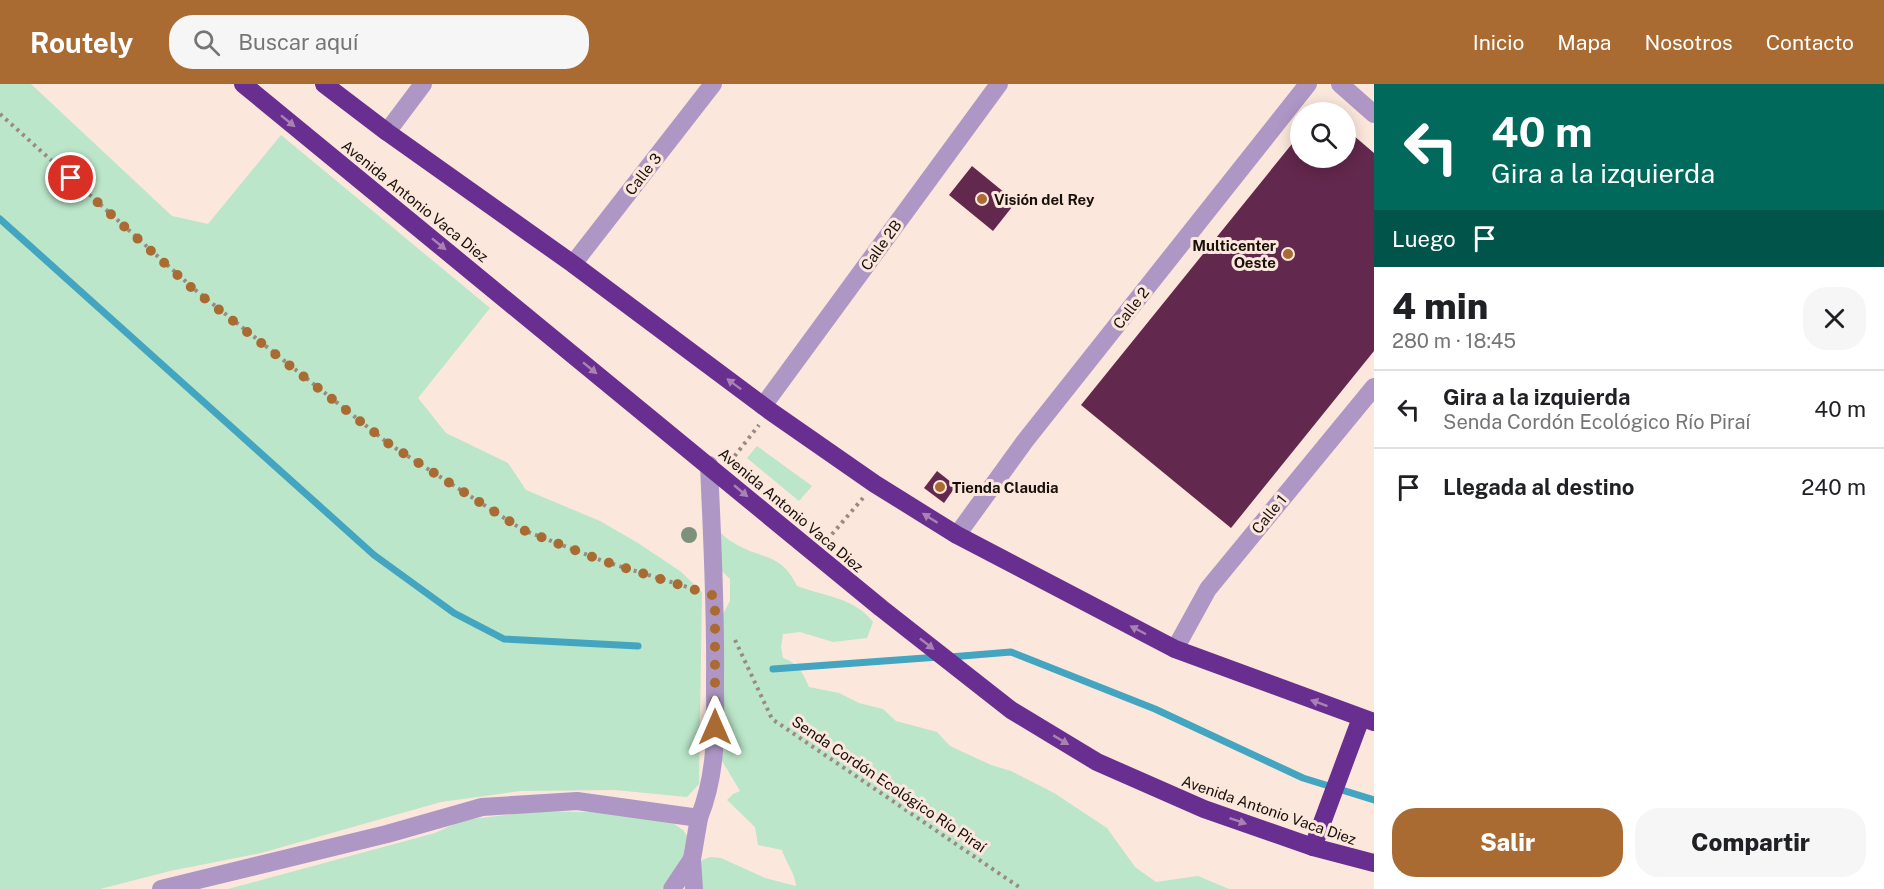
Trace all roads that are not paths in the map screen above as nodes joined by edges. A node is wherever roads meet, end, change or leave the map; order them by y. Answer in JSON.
{"nodes":[{"id":1,"x":243,"y":84,"type":"edge"},
{"id":2,"x":324,"y":84,"type":"edge"},
{"id":3,"x":423,"y":84,"type":"edge"},
{"id":4,"x":713,"y":84,"type":"edge"},
{"id":5,"x":999,"y":84,"type":"edge"},
{"id":6,"x":1308,"y":84,"type":"edge"},
{"id":7,"x":1340,"y":84,"type":"edge"},
{"id":8,"x":1374,"y":114,"type":"edge"},
{"id":9,"x":387,"y":132,"type":"junction"},
{"id":10,"x":573,"y":264,"type":"junction"},
{"id":11,"x":1374,"y":387,"type":"edge"},
{"id":12,"x":767,"y":409,"type":"junction"},
{"id":13,"x":715,"y":469,"type":"junction"},
{"id":14,"x":957,"y":535,"type":"junction"},
{"id":15,"x":1175,"y":649,"type":"junction"},
{"id":16,"x":1367,"y":720,"type":"edge"},
{"id":17,"x":699,"y":818,"type":"junction"},
{"id":18,"x":1313,"y":847,"type":"junction"},
{"id":19,"x":692,"y":859,"type":"junction"},
{"id":20,"x":1374,"y":863,"type":"edge"},
{"id":21,"x":161,"y":889,"type":"edge"},
{"id":22,"x":672,"y":889,"type":"edge"},
{"id":23,"x":694,"y":889,"type":"edge"}],
"edges":[{"from":1,"to":13,"type":"highway","name":"Avenida Antonio Vaca Diez","one_way":true},
{"from":2,"to":9,"type":"highway"},
{"from":3,"to":9,"type":"street"},
{"from":4,"to":10,"type":"street","name":"Calle 3"},
{"from":5,"to":12,"type":"street","name":"Calle 2B"},
{"from":6,"to":14,"type":"street","name":"Calle 2"},
{"from":7,"to":8,"type":"street"},
{"from":9,"to":10,"type":"highway"},
{"from":12,"to":10,"type":"highway","one_way":true},
{"from":11,"to":15,"type":"street","name":"Calle 1"},
{"from":14,"to":12,"type":"highway","one_way":true},
{"from":13,"to":17,"type":"street"},
{"from":13,"to":18,"type":"highway","name":"Avenida Antonio Vaca Diez","one_way":true},
{"from":15,"to":14,"type":"highway","one_way":true},
{"from":16,"to":15,"type":"highway","one_way":true},
{"from":16,"to":18,"type":"highway"},
{"from":17,"to":19,"type":"street"},
{"from":17,"to":21,"type":"street"},
{"from":18,"to":20,"type":"highway","name":"Avenida Antonio Vaca Diez"},
{"from":19,"to":22,"type":"street"},
{"from":19,"to":23,"type":"street"}]}
